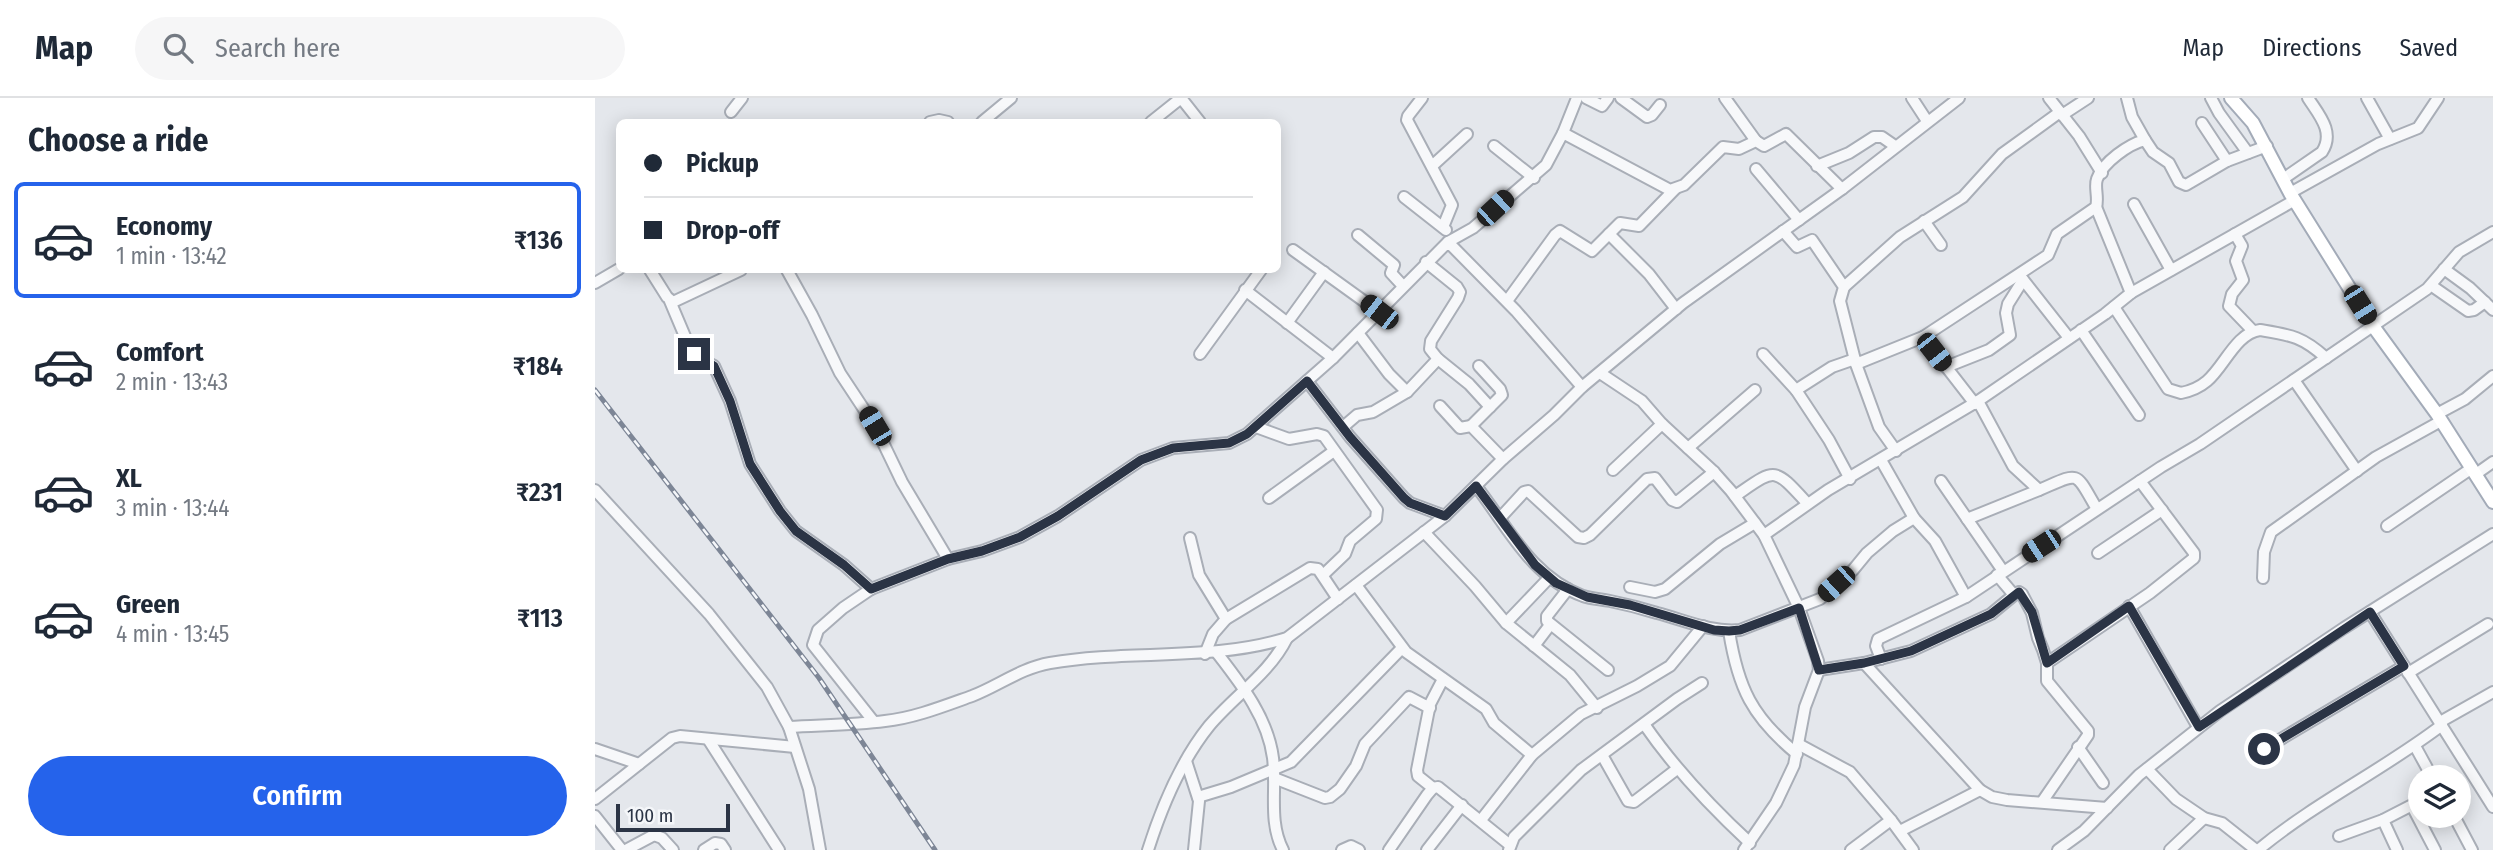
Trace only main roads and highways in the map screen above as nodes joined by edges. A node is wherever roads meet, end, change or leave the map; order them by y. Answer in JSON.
{"nodes":[{"id":1,"x":2231,"y":98,"type":"edge"},
{"id":2,"x":2493,"y":502,"type":"edge"}],
"edges":[{"from":1,"to":2,"type":"main road"}]}
